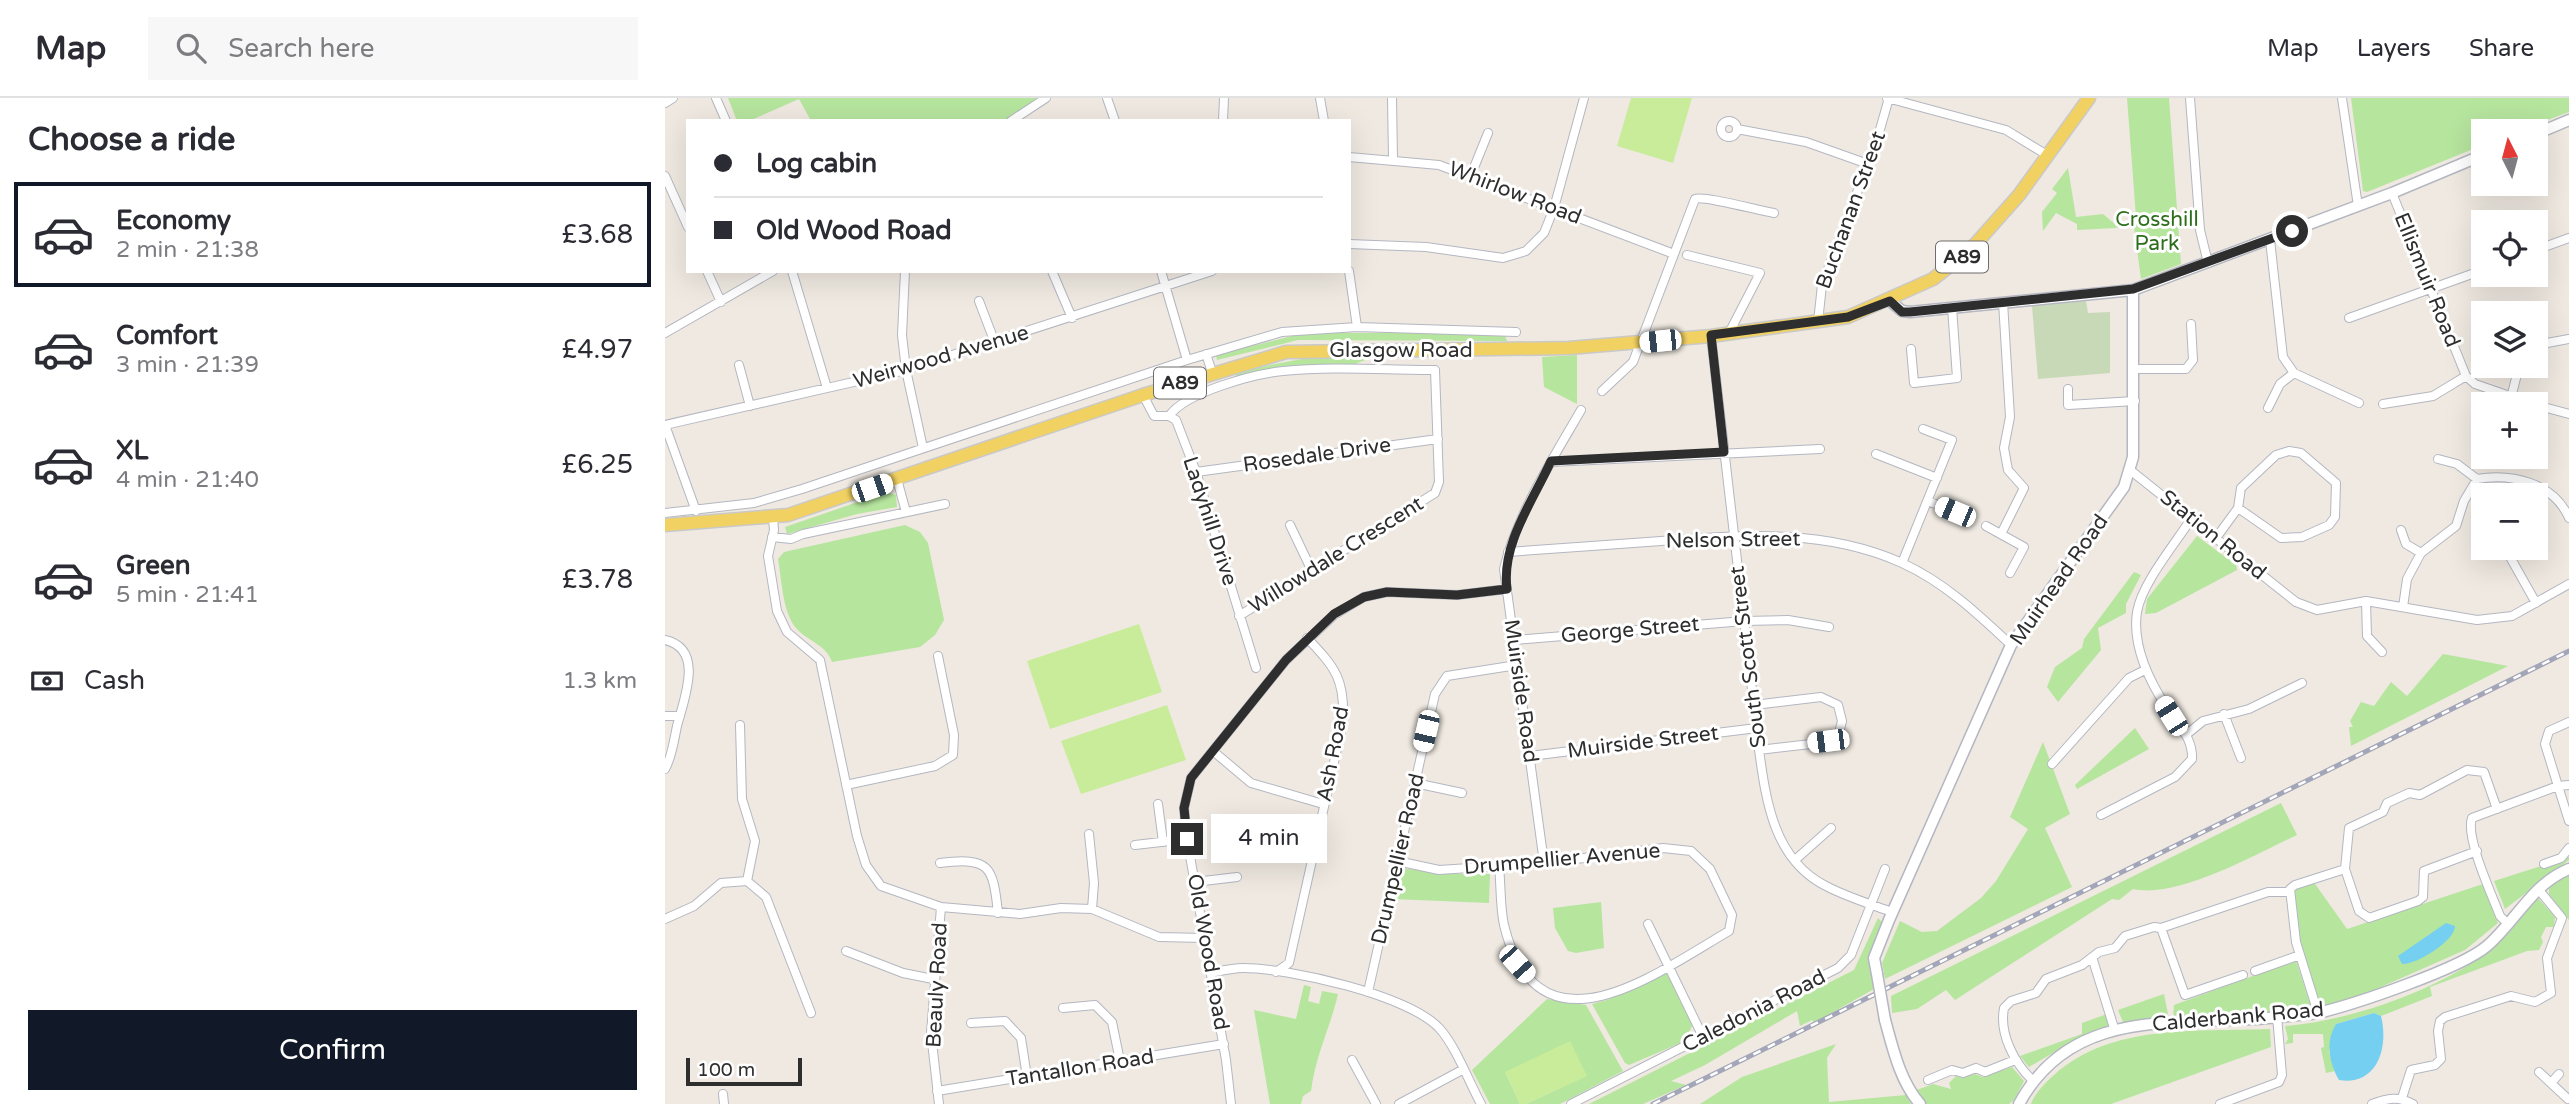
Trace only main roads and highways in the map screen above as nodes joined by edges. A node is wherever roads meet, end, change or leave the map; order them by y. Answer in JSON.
{"nodes":[{"id":1,"x":2089,"y":98,"type":"edge"},
{"id":2,"x":673,"y":521,"type":"edge"}],
"edges":[{"from":1,"to":2,"type":"main road","name":"Glasgow Road","number":"A89"}]}
